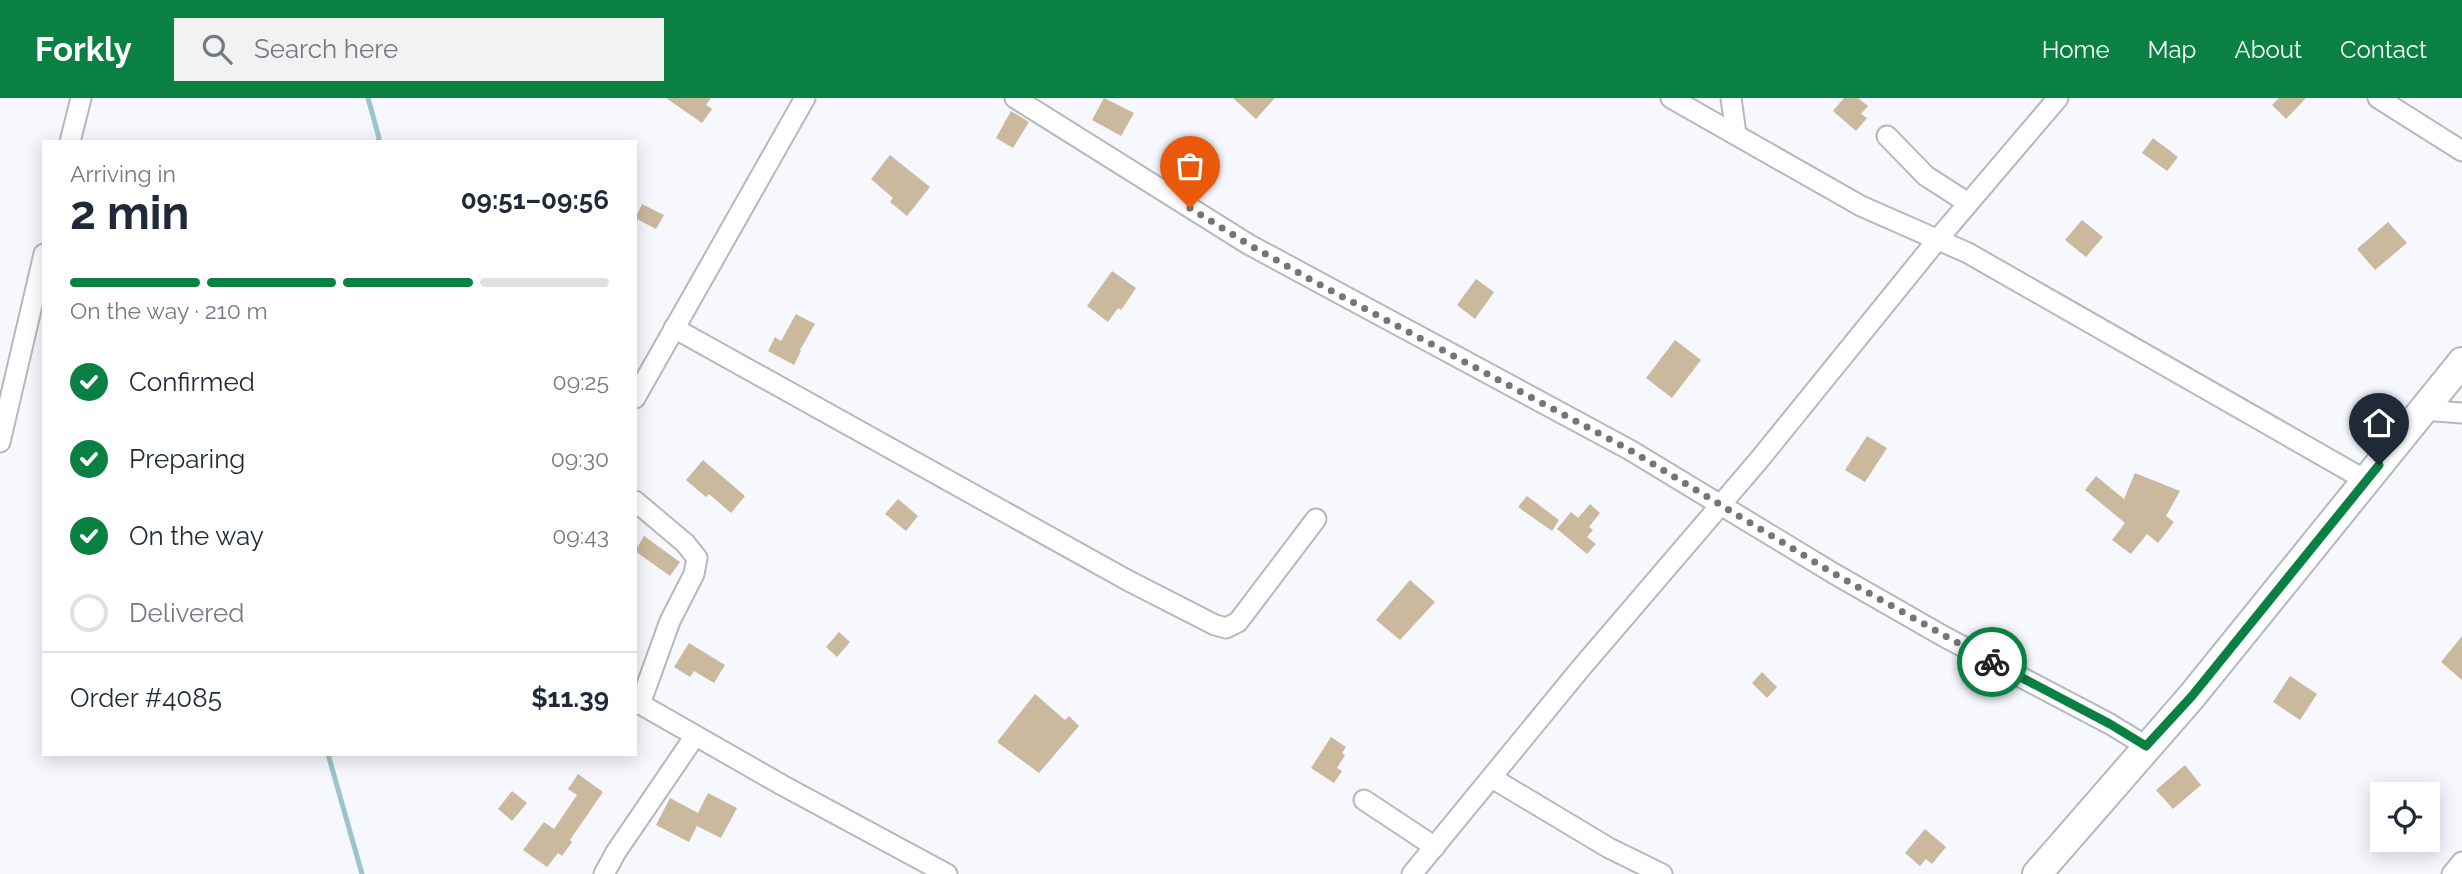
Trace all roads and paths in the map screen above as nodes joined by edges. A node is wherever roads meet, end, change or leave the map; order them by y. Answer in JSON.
{"nodes":[{"id":1,"x":81,"y":98,"type":"edge"},
{"id":2,"x":805,"y":98,"type":"edge"},
{"id":3,"x":1015,"y":98,"type":"edge"},
{"id":4,"x":1671,"y":98,"type":"edge"},
{"id":5,"x":1731,"y":98,"type":"edge"},
{"id":6,"x":2058,"y":98,"type":"edge"},
{"id":7,"x":2378,"y":98,"type":"edge"},
{"id":8,"x":1736,"y":134,"type":"junction"},
{"id":9,"x":1887,"y":136,"type":"dead end"},
{"id":10,"x":70,"y":140,"type":"edge"},
{"id":11,"x":2462,"y":151,"type":"edge"},
{"id":12,"x":1968,"y":203,"type":"junction"},
{"id":13,"x":1938,"y":239,"type":"junction"},
{"id":14,"x":42,"y":263,"type":"edge"},
{"id":15,"x":674,"y":328,"type":"junction"},
{"id":16,"x":2462,"y":362,"type":"edge"},
{"id":17,"x":637,"y":394,"type":"edge"},
{"id":18,"x":2423,"y":410,"type":"junction"},
{"id":19,"x":2462,"y":413,"type":"edge"},
{"id":20,"x":0,"y":442,"type":"edge"},
{"id":21,"x":2367,"y":481,"type":"junction"},
{"id":22,"x":637,"y":503,"type":"edge"},
{"id":23,"x":1720,"y":506,"type":"junction"},
{"id":24,"x":1316,"y":519,"type":"dead end"},
{"id":25,"x":638,"y":703,"type":"edge"},
{"id":26,"x":695,"y":736,"type":"junction"},
{"id":27,"x":2146,"y":746,"type":"junction"},
{"id":28,"x":1492,"y":778,"type":"junction"},
{"id":29,"x":1364,"y":800,"type":"dead end"},
{"id":30,"x":1435,"y":847,"type":"junction"},
{"id":31,"x":2462,"y":862,"type":"edge"},
{"id":32,"x":604,"y":874,"type":"edge"},
{"id":33,"x":947,"y":874,"type":"edge"},
{"id":34,"x":1412,"y":874,"type":"edge"},
{"id":35,"x":1662,"y":874,"type":"edge"},
{"id":36,"x":2038,"y":874,"type":"edge"},
{"id":37,"x":2452,"y":874,"type":"edge"}],
"edges":[{"from":1,"to":10,"type":"street"},
{"from":2,"to":15,"type":"street"},
{"from":3,"to":23,"type":"street"},
{"from":4,"to":8,"type":"street"},
{"from":5,"to":8,"type":"street"},
{"from":6,"to":12,"type":"street"},
{"from":7,"to":11,"type":"street"},
{"from":8,"to":13,"type":"street"},
{"from":9,"to":12,"type":"street"},
{"from":12,"to":13,"type":"street"},
{"from":13,"to":21,"type":"street"},
{"from":13,"to":23,"type":"street"},
{"from":14,"to":20,"type":"street"},
{"from":15,"to":17,"type":"street"},
{"from":15,"to":24,"type":"street"},
{"from":16,"to":18,"type":"street"},
{"from":18,"to":19,"type":"street"},
{"from":18,"to":21,"type":"street"},
{"from":21,"to":27,"type":"street"},
{"from":22,"to":25,"type":"street"},
{"from":23,"to":27,"type":"street"},
{"from":23,"to":28,"type":"street"},
{"from":25,"to":26,"type":"street"},
{"from":26,"to":32,"type":"street"},
{"from":26,"to":33,"type":"street"},
{"from":27,"to":36,"type":"street"},
{"from":28,"to":30,"type":"street"},
{"from":28,"to":35,"type":"street"},
{"from":29,"to":30,"type":"street"},
{"from":30,"to":34,"type":"street"},
{"from":31,"to":37,"type":"street"}]}
